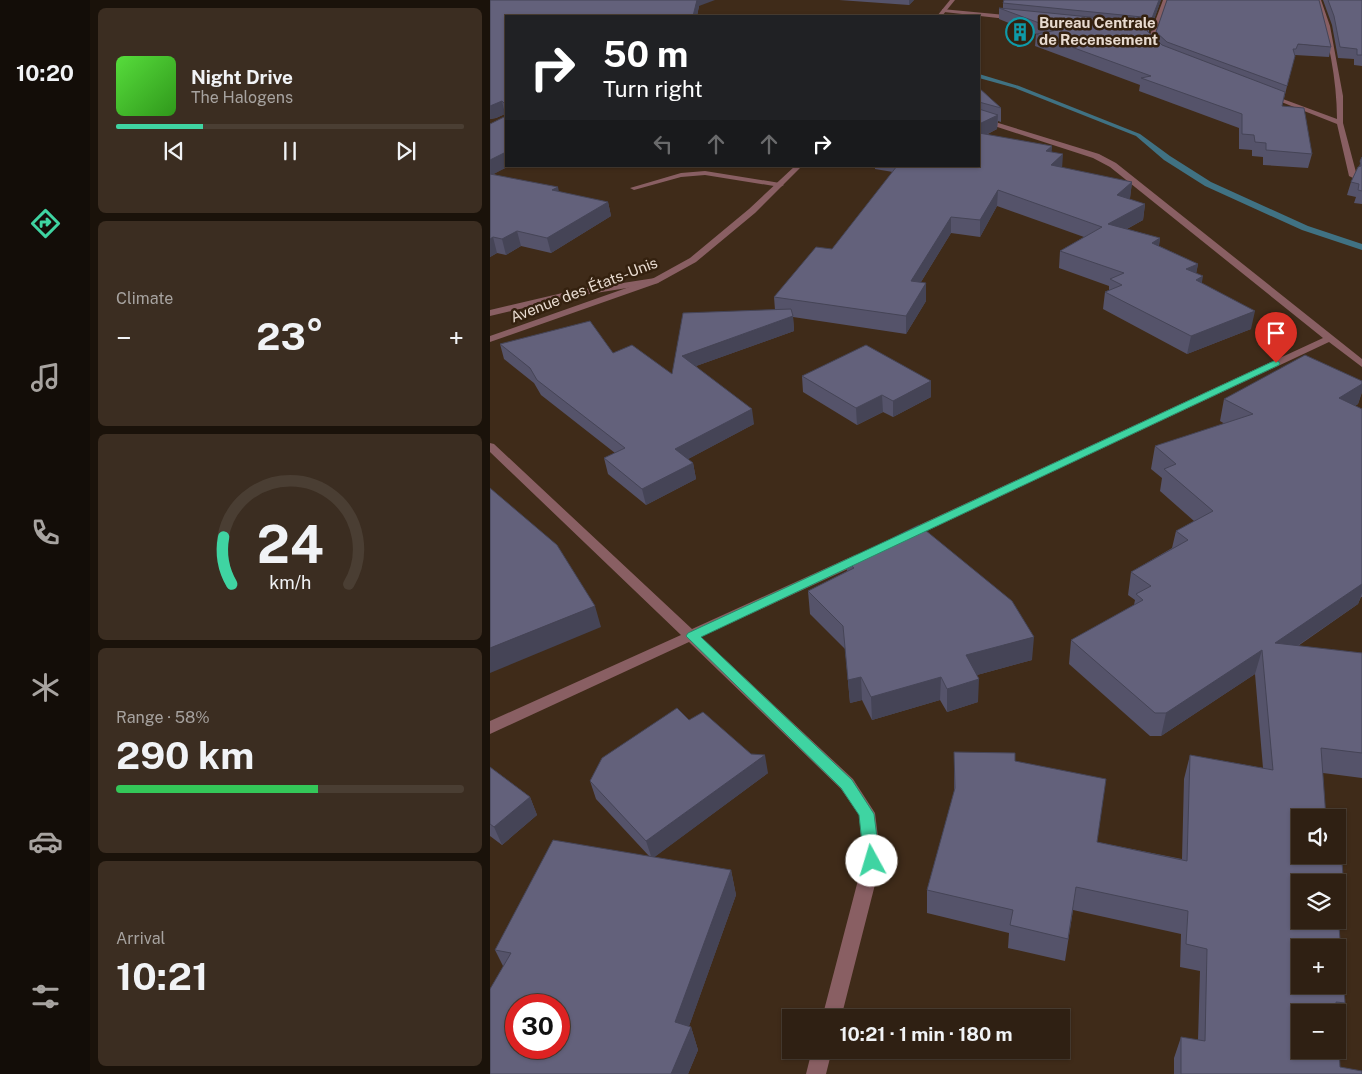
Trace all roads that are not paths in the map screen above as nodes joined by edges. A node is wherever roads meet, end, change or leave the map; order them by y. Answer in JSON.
{"nodes":[{"id":1,"x":953,"y":0,"type":"edge"},
{"id":2,"x":1165,"y":0,"type":"edge"},
{"id":3,"x":1319,"y":0,"type":"edge"},
{"id":4,"x":944,"y":10,"type":"junction"},
{"id":5,"x":940,"y":15,"type":"edge"},
{"id":6,"x":1020,"y":18,"type":"edge"},
{"id":7,"x":1144,"y":31,"type":"edge"},
{"id":8,"x":1153,"y":32,"type":"junction"},
{"id":9,"x":1163,"y":55,"type":"edge"},
{"id":10,"x":1260,"y":93,"type":"edge"},
{"id":11,"x":980,"y":119,"type":"edge"},
{"id":12,"x":1340,"y":122,"type":"junction"},
{"id":13,"x":798,"y":167,"type":"edge"},
{"id":14,"x":1353,"y":176,"type":"edge"},
{"id":15,"x":780,"y":185,"type":"junction"},
{"id":16,"x":634,"y":188,"type":"dead end"},
{"id":17,"x":655,"y":281,"type":"junction"},
{"id":18,"x":490,"y":313,"type":"edge"},
{"id":19,"x":1330,"y":338,"type":"junction"},
{"id":20,"x":490,"y":339,"type":"edge"},
{"id":21,"x":1362,"y":364,"type":"edge"},
{"id":22,"x":490,"y":446,"type":"edge"},
{"id":23,"x":898,"y":540,"type":"edge"},
{"id":24,"x":872,"y":552,"type":"edge"},
{"id":25,"x":692,"y":636,"type":"junction"},
{"id":26,"x":490,"y":728,"type":"edge"},
{"id":27,"x":832,"y":1009,"type":"edge"},
{"id":28,"x":820,"y":1059,"type":"edge"},
{"id":29,"x":816,"y":1074,"type":"edge"}],
"edges":[{"from":1,"to":4,"type":"street"},
{"from":2,"to":8,"type":"street"},
{"from":3,"to":12,"type":"street"},
{"from":4,"to":5,"type":"street"},
{"from":4,"to":6,"type":"street"},
{"from":7,"to":8,"type":"street"},
{"from":8,"to":9,"type":"street"},
{"from":10,"to":12,"type":"street"},
{"from":11,"to":19,"type":"street"},
{"from":12,"to":14,"type":"street"},
{"from":13,"to":15,"type":"street","name":"Avenue des États-Unis"},
{"from":15,"to":16,"type":"street"},
{"from":15,"to":17,"type":"street","name":"Avenue des États-Unis"},
{"from":17,"to":18,"type":"street"},
{"from":17,"to":20,"type":"street","name":"Avenue des États-Unis"},
{"from":19,"to":21,"type":"street"},
{"from":19,"to":23,"type":"street"},
{"from":22,"to":25,"type":"street"},
{"from":24,"to":25,"type":"street"},
{"from":25,"to":26,"type":"street"},
{"from":25,"to":27,"type":"street"},
{"from":28,"to":29,"type":"street"}]}
